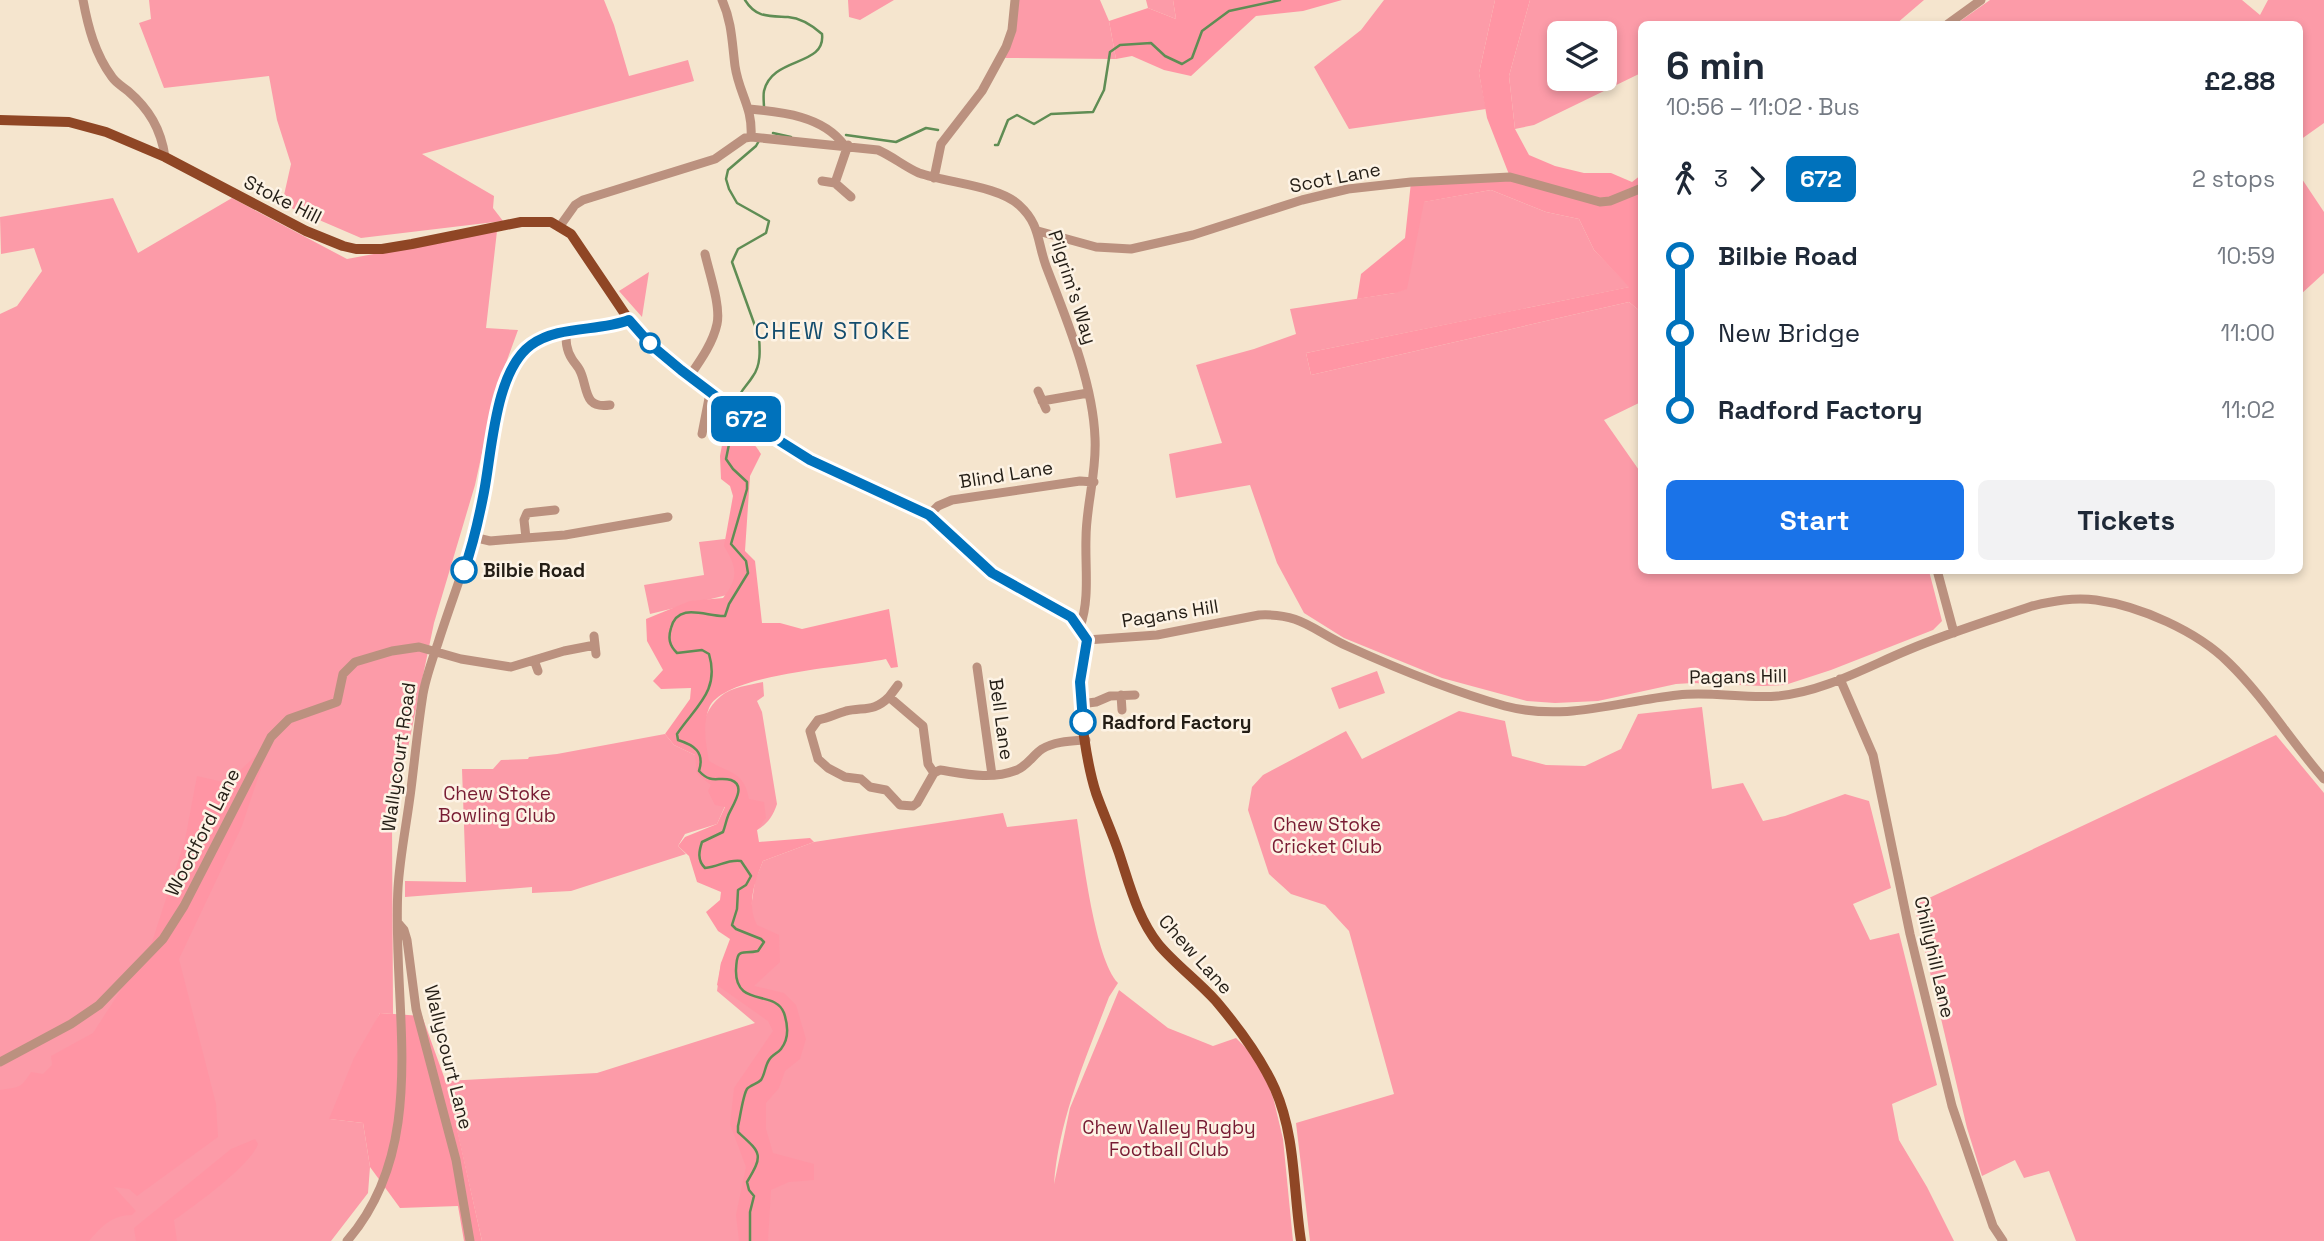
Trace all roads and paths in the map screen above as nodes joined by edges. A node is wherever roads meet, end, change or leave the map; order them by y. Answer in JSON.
{"nodes":[{"id":1,"x":83,"y":0,"type":"edge"},
{"id":2,"x":733,"y":0,"type":"edge"},
{"id":3,"x":1015,"y":0,"type":"edge"},
{"id":4,"x":1981,"y":0,"type":"edge"},
{"id":5,"x":724,"y":3,"type":"edge"},
{"id":6,"x":1952,"y":21,"type":"edge"},
{"id":7,"x":759,"y":110,"type":"junction"},
{"id":8,"x":0,"y":120,"type":"edge"},
{"id":9,"x":752,"y":137,"type":"junction"},
{"id":10,"x":846,"y":145,"type":"junction"},
{"id":11,"x":165,"y":157,"type":"junction"},
{"id":12,"x":934,"y":178,"type":"junction"},
{"id":13,"x":822,"y":181,"type":"dead end"},
{"id":14,"x":835,"y":183,"type":"junction"},
{"id":15,"x":1638,"y":190,"type":"edge"},
{"id":16,"x":851,"y":197,"type":"dead end"},
{"id":17,"x":560,"y":226,"type":"junction"},
{"id":18,"x":1038,"y":231,"type":"junction"},
{"id":19,"x":705,"y":254,"type":"dead end"},
{"id":20,"x":629,"y":320,"type":"junction"},
{"id":21,"x":566,"y":332,"type":"junction"},
{"id":22,"x":689,"y":377,"type":"junction"},
{"id":23,"x":710,"y":393,"type":"junction"},
{"id":24,"x":1088,"y":393,"type":"junction"},
{"id":25,"x":1042,"y":400,"type":"dead end"},
{"id":26,"x":610,"y":405,"type":"dead end"},
{"id":27,"x":702,"y":434,"type":"dead end"},
{"id":28,"x":1094,"y":482,"type":"junction"},
{"id":29,"x":555,"y":510,"type":"dead end"},
{"id":30,"x":929,"y":515,"type":"junction"},
{"id":31,"x":667,"y":517,"type":"dead end"},
{"id":32,"x":473,"y":537,"type":"junction"},
{"id":33,"x":526,"y":538,"type":"junction"},
{"id":34,"x":1938,"y":574,"type":"edge"},
{"id":35,"x":1080,"y":627,"type":"junction"},
{"id":36,"x":1954,"y":633,"type":"junction"},
{"id":37,"x":1087,"y":640,"type":"junction"},
{"id":38,"x":595,"y":645,"type":"dead end"},
{"id":39,"x":435,"y":652,"type":"junction"},
{"id":40,"x":534,"y":660,"type":"junction"},
{"id":41,"x":977,"y":667,"type":"dead end"},
{"id":42,"x":538,"y":671,"type":"dead end"},
{"id":43,"x":1840,"y":679,"type":"junction"},
{"id":44,"x":898,"y":685,"type":"dead end"},
{"id":45,"x":1121,"y":695,"type":"junction"},
{"id":46,"x":1135,"y":695,"type":"dead end"},
{"id":47,"x":890,"y":697,"type":"junction"},
{"id":48,"x":1080,"y":704,"type":"junction"},
{"id":49,"x":1122,"y":710,"type":"dead end"},
{"id":50,"x":1086,"y":740,"type":"junction"},
{"id":51,"x":934,"y":774,"type":"junction"},
{"id":52,"x":992,"y":775,"type":"junction"},
{"id":53,"x":2324,"y":779,"type":"edge"},
{"id":54,"x":398,"y":923,"type":"junction"},
{"id":55,"x":0,"y":1062,"type":"edge"},
{"id":56,"x":347,"y":1241,"type":"edge"},
{"id":57,"x":470,"y":1241,"type":"edge"},
{"id":58,"x":1301,"y":1241,"type":"edge"},
{"id":59,"x":2003,"y":1241,"type":"edge"}],
"edges":[{"from":1,"to":11,"type":"street"},
{"from":2,"to":5,"type":"street"},
{"from":3,"to":12,"type":"street"},
{"from":4,"to":6,"type":"street"},
{"from":5,"to":7,"type":"street"},
{"from":7,"to":9,"type":"street"},
{"from":7,"to":10,"type":"street"},
{"from":8,"to":11,"type":"main road","name":"Stoke Hill"},
{"from":9,"to":10,"type":"street","name":"Pilgrim's Way"},
{"from":9,"to":17,"type":"street"},
{"from":10,"to":12,"type":"street","name":"Pilgrim's Way"},
{"from":10,"to":14,"type":"street"},
{"from":11,"to":17,"type":"main road","name":"Stoke Hill"},
{"from":12,"to":18,"type":"street","name":"Pilgrim's Way"},
{"from":13,"to":14,"type":"street"},
{"from":14,"to":16,"type":"street"},
{"from":15,"to":18,"type":"street","name":"Scot Lane"},
{"from":17,"to":20,"type":"main road"},
{"from":18,"to":24,"type":"street","name":"Pilgrim's Way"},
{"from":19,"to":22,"type":"street"},
{"from":20,"to":21,"type":"street","name":"Wallycourt Road"},
{"from":20,"to":22,"type":"main road"},
{"from":21,"to":26,"type":"street"},
{"from":21,"to":32,"type":"street","name":"Wallycourt Road"},
{"from":22,"to":23,"type":"main road"},
{"from":23,"to":27,"type":"street"},
{"from":23,"to":30,"type":"main road"},
{"from":24,"to":25,"type":"street"},
{"from":24,"to":28,"type":"street","name":"Pilgrim's Way"},
{"from":28,"to":30,"type":"street","name":"Blind Lane"},
{"from":28,"to":35,"type":"street","name":"Pilgrim's Way"},
{"from":29,"to":33,"type":"street"},
{"from":30,"to":35,"type":"main road"},
{"from":31,"to":33,"type":"street"},
{"from":32,"to":33,"type":"street"},
{"from":32,"to":39,"type":"street","name":"Wallycourt Road"},
{"from":34,"to":36,"type":"street"},
{"from":35,"to":37,"type":"main road"},
{"from":36,"to":43,"type":"street","name":"Pagans Hill"},
{"from":36,"to":53,"type":"street","name":"Pagans Hill"},
{"from":37,"to":43,"type":"street","name":"Pagans Hill"},
{"from":37,"to":48,"type":"main road","name":"Chew Lane"},
{"from":38,"to":40,"type":"street"},
{"from":39,"to":40,"type":"street"},
{"from":39,"to":54,"type":"street","name":"Wallycourt Road"},
{"from":39,"to":55,"type":"street","name":"Woodford Lane"},
{"from":40,"to":42,"type":"street"},
{"from":41,"to":52,"type":"street","name":"Bell Lane"},
{"from":43,"to":59,"type":"street","name":"Chillyhill Lane"},
{"from":44,"to":47,"type":"street"},
{"from":45,"to":46,"type":"street"},
{"from":45,"to":48,"type":"street"},
{"from":45,"to":49,"type":"street"},
{"from":47,"to":51,"type":"street"},
{"from":47,"to":51,"type":"street"},
{"from":48,"to":50,"type":"main road","name":"Chew Lane"},
{"from":50,"to":52,"type":"street"},
{"from":50,"to":58,"type":"main road","name":"Chew Lane"},
{"from":51,"to":52,"type":"street"},
{"from":54,"to":56,"type":"street","name":"Wallycourt Road"},
{"from":54,"to":57,"type":"street","name":"Wallycourt Lane"}]}
